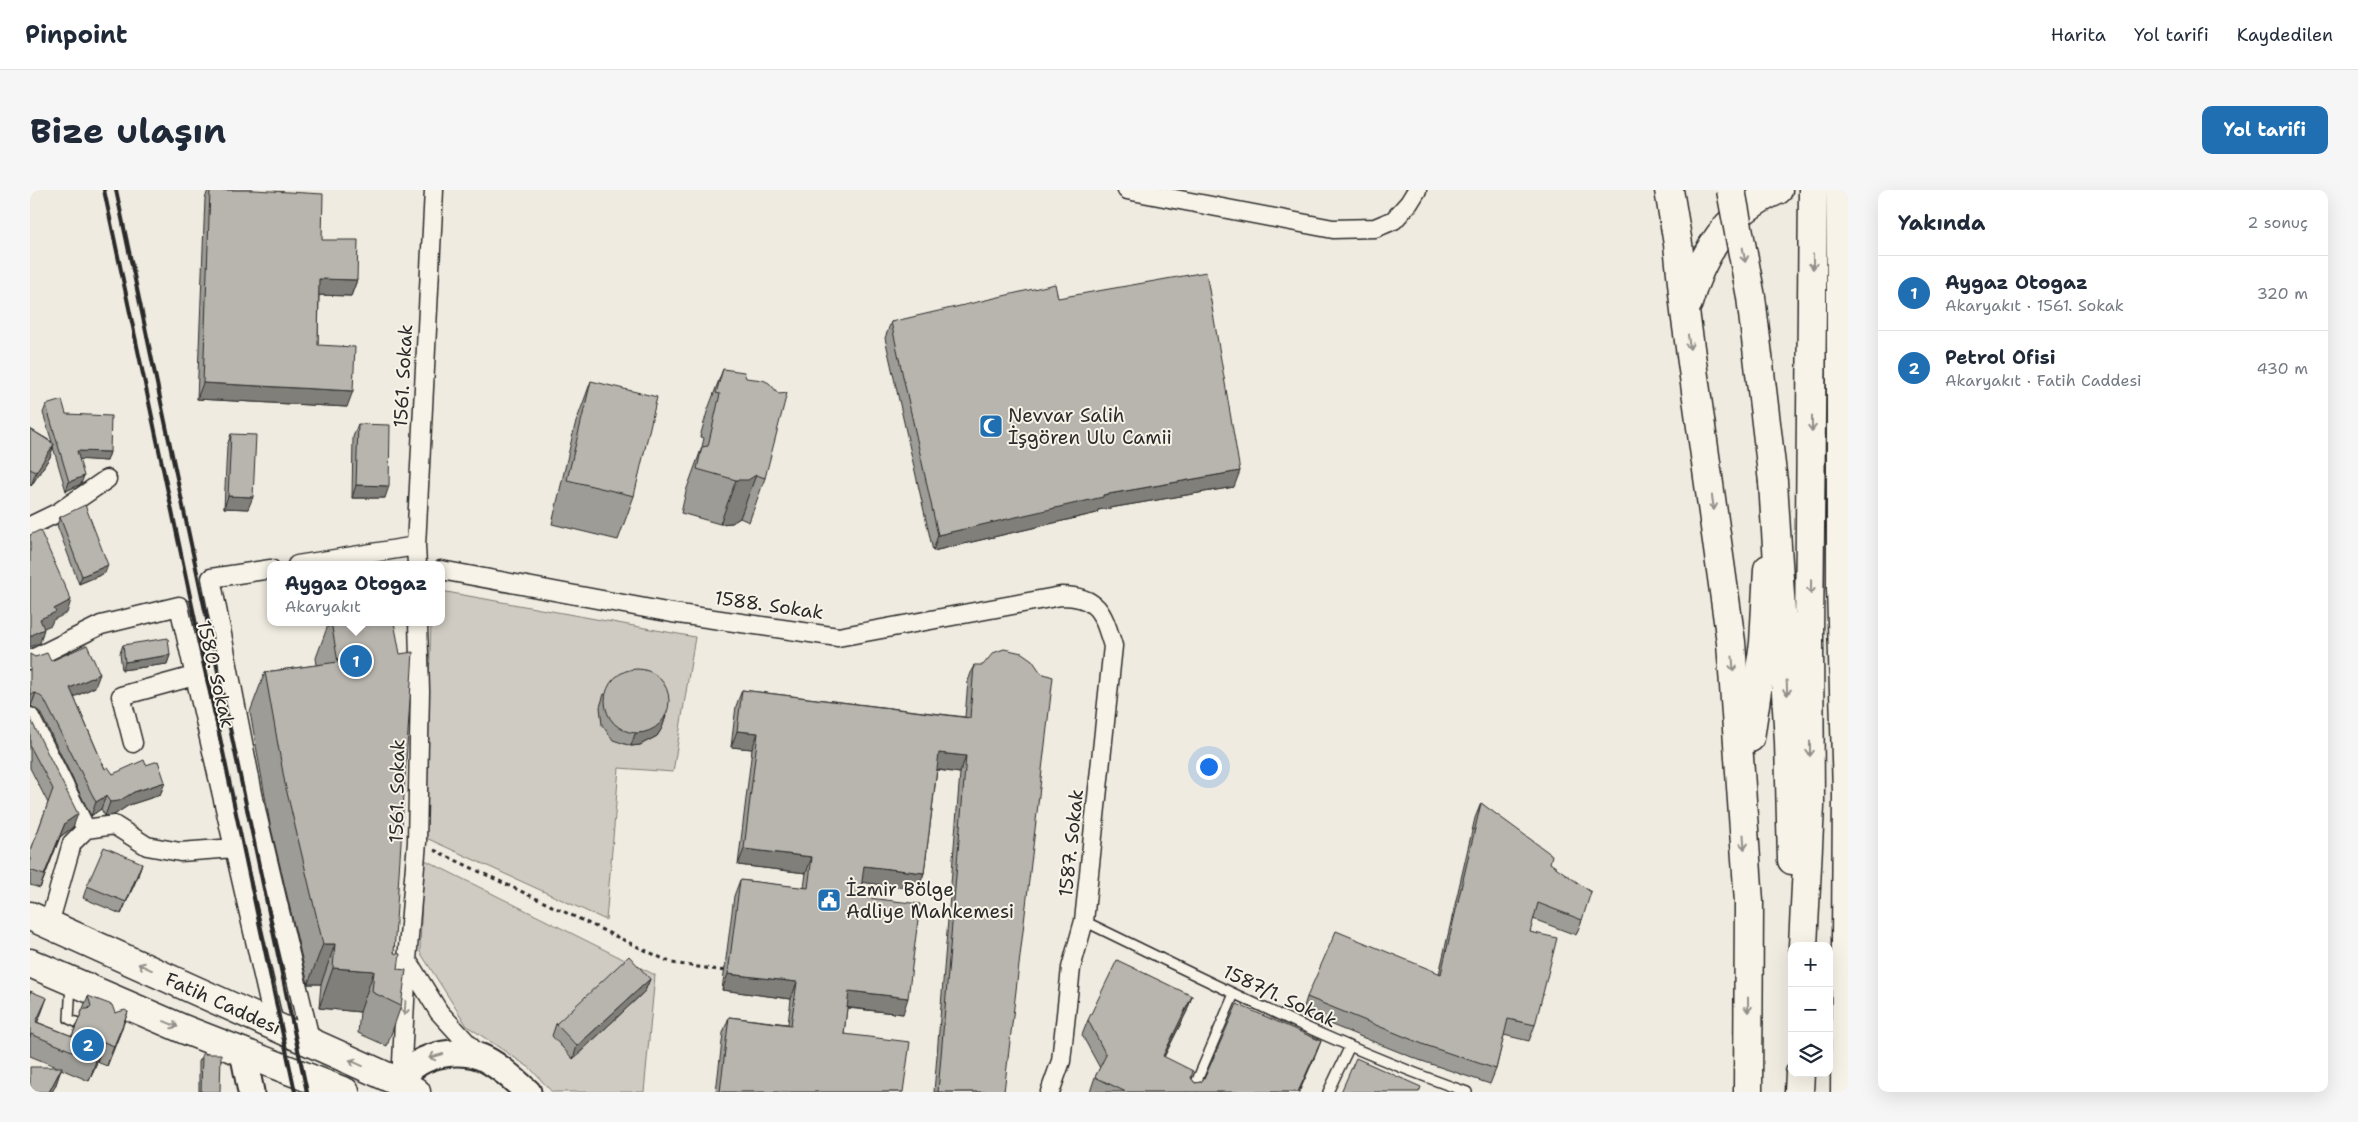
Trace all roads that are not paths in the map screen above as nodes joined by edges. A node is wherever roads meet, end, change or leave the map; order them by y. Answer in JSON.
{"nodes":[{"id":1,"x":434,"y":190,"type":"edge"},
{"id":2,"x":1127,"y":190,"type":"edge"},
{"id":3,"x":1417,"y":190,"type":"edge"},
{"id":4,"x":1669,"y":190,"type":"edge"},
{"id":5,"x":1682,"y":190,"type":"edge"},
{"id":6,"x":1731,"y":190,"type":"edge"},
{"id":7,"x":1778,"y":190,"type":"edge"},
{"id":8,"x":1841,"y":200,"type":"edge"},
{"id":9,"x":1813,"y":202,"type":"edge"},
{"id":10,"x":1678,"y":244,"type":"junction"},
{"id":11,"x":1685,"y":312,"type":"junction"},
{"id":12,"x":107,"y":479,"type":"dead end"},
{"id":13,"x":1773,"y":482,"type":"junction"},
{"id":14,"x":30,"y":526,"type":"edge"},
{"id":15,"x":416,"y":546,"type":"junction"},
{"id":16,"x":322,"y":561,"type":"edge"},
{"id":17,"x":417,"y":561,"type":"edge"},
{"id":18,"x":267,"y":570,"type":"edge"},
{"id":19,"x":445,"y":571,"type":"edge"},
{"id":20,"x":1091,"y":601,"type":"joint"},
{"id":21,"x":418,"y":626,"type":"edge"},
{"id":22,"x":31,"y":658,"type":"edge"},
{"id":23,"x":194,"y":676,"type":"junction"},
{"id":24,"x":1846,"y":677,"type":"edge"},
{"id":25,"x":30,"y":717,"type":"edge"},
{"id":26,"x":132,"y":743,"type":"dead end"},
{"id":27,"x":1743,"y":794,"type":"junction"},
{"id":28,"x":86,"y":829,"type":"junction"},
{"id":29,"x":234,"y":848,"type":"junction"},
{"id":30,"x":40,"y":920,"type":"edge"},
{"id":31,"x":1084,"y":921,"type":"junction"},
{"id":32,"x":1803,"y":937,"type":"edge"},
{"id":33,"x":407,"y":960,"type":"junction"},
{"id":34,"x":30,"y":963,"type":"edge"},
{"id":35,"x":71,"y":980,"type":"junction"},
{"id":36,"x":1234,"y":994,"type":"junction"},
{"id":37,"x":78,"y":1023,"type":"edge"},
{"id":38,"x":274,"y":1024,"type":"junction"},
{"id":39,"x":311,"y":1043,"type":"junction"},
{"id":40,"x":1350,"y":1046,"type":"junction"},
{"id":41,"x":243,"y":1052,"type":"junction"},
{"id":42,"x":480,"y":1057,"type":"junction"},
{"id":43,"x":1800,"y":1077,"type":"edge"},
{"id":44,"x":1443,"y":1088,"type":"edge"},
{"id":45,"x":406,"y":1089,"type":"edge"},
{"id":46,"x":251,"y":1092,"type":"edge"},
{"id":47,"x":344,"y":1092,"type":"edge"},
{"id":48,"x":528,"y":1092,"type":"edge"},
{"id":49,"x":1050,"y":1092,"type":"edge"},
{"id":50,"x":1192,"y":1092,"type":"edge"},
{"id":51,"x":1328,"y":1092,"type":"edge"},
{"id":52,"x":1467,"y":1092,"type":"edge"},
{"id":53,"x":1748,"y":1092,"type":"edge"},
{"id":54,"x":1799,"y":1092,"type":"edge"},
{"id":55,"x":1844,"y":1092,"type":"edge"}],
"edges":[{"from":1,"to":15,"type":"street","name":"1561. Sokak"},
{"from":2,"to":3,"type":"street"},
{"from":4,"to":10,"type":"main road"},
{"from":5,"to":10,"type":"main road"},
{"from":6,"to":13,"type":"main road","one_way":true,"bridge":true},
{"from":7,"to":11,"type":"main road"},
{"from":8,"to":24,"type":"main road"},
{"from":9,"to":32,"type":"main road","one_way":true},
{"from":10,"to":11,"type":"main road"},
{"from":11,"to":27,"type":"main road","one_way":true},
{"from":12,"to":14,"type":"street"},
{"from":13,"to":27,"type":"main road"},
{"from":13,"to":32,"type":"main road","one_way":true},
{"from":15,"to":16,"type":"street"},
{"from":15,"to":17,"type":"street","name":"1561. Sokak"},
{"from":18,"to":39,"type":"street"},
{"from":19,"to":20,"type":"street","name":"1588. Sokak"},
{"from":20,"to":31,"type":"street","name":"1587. Sokak"},
{"from":21,"to":33,"type":"street","name":"1561. Sokak"},
{"from":22,"to":23,"type":"street","name":"1580. Sokak"},
{"from":23,"to":26,"type":"street"},
{"from":23,"to":29,"type":"street","name":"1580. Sokak"},
{"from":24,"to":55,"type":"main road"},
{"from":25,"to":28,"type":"street"},
{"from":27,"to":53,"type":"main road","one_way":true},
{"from":28,"to":29,"type":"street"},
{"from":28,"to":30,"type":"street"},
{"from":29,"to":38,"type":"street","name":"1580. Sokak"},
{"from":38,"to":30,"type":"main road","name":"Fatih Caddesi","one_way":true},
{"from":31,"to":36,"type":"lane","name":"1587/1. Sokak"},
{"from":31,"to":49,"type":"street","name":"1587. Sokak"},
{"from":33,"to":42,"type":"street"},
{"from":33,"to":45,"type":"street","name":"1561. Sokak","one_way":true},
{"from":34,"to":35,"type":"main road","name":"Fatih Caddesi"},
{"from":35,"to":37,"type":"lane"},
{"from":35,"to":41,"type":"main road","name":"Fatih Caddesi","one_way":true},
{"from":36,"to":40,"type":"lane","name":"1587/1. Sokak"},
{"from":36,"to":50,"type":"lane"},
{"from":38,"to":39,"type":"main road","name":"Fatih Caddesi"},
{"from":45,"to":39,"type":"main road","name":"Fatih Caddesi","one_way":true},
{"from":40,"to":44,"type":"lane","name":"1587/1. Sokak"},
{"from":40,"to":51,"type":"lane"},
{"from":41,"to":46,"type":"main road"},
{"from":41,"to":47,"type":"main road","name":"Fatih Caddesi"},
{"from":42,"to":45,"type":"main road","one_way":true},
{"from":42,"to":48,"type":"main road"},
{"from":43,"to":54,"type":"main road"},
{"from":44,"to":52,"type":"lane","name":"1587/1. Sokak"}]}
